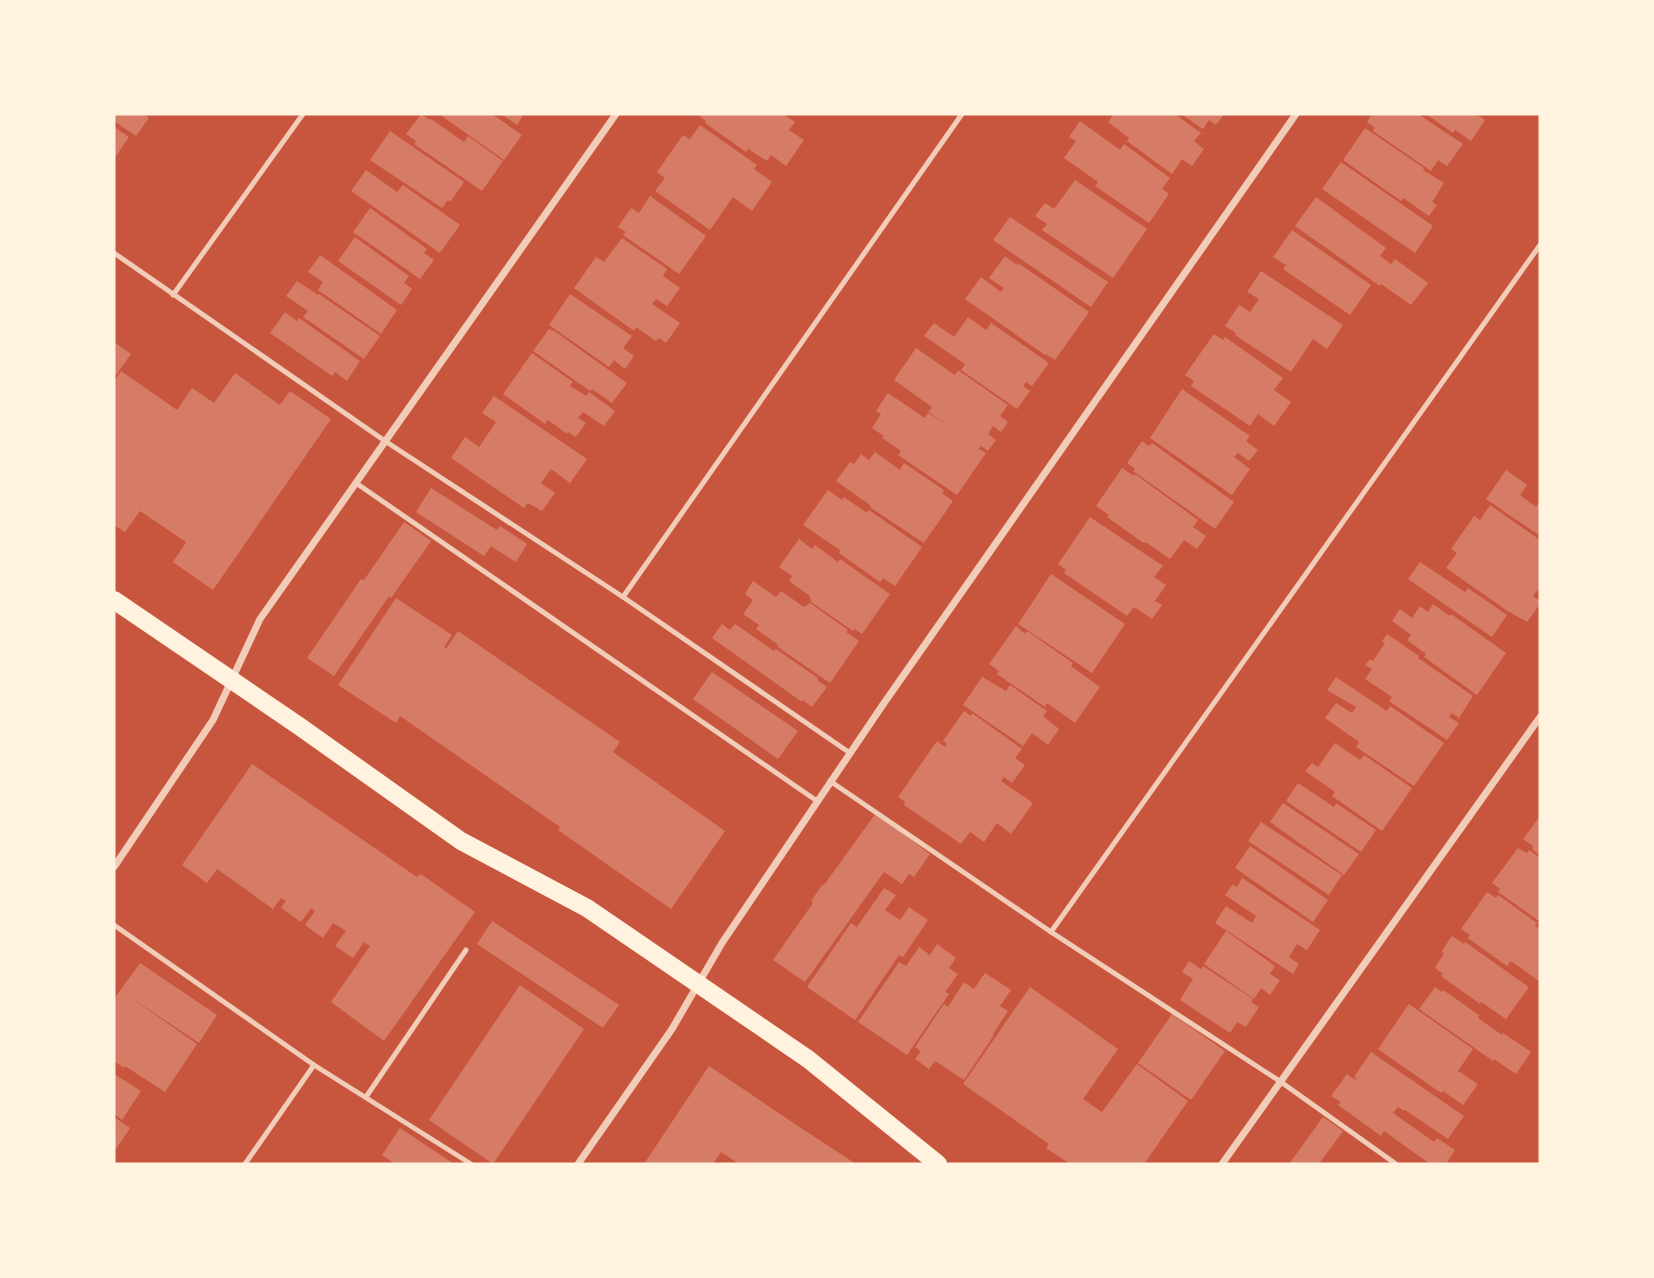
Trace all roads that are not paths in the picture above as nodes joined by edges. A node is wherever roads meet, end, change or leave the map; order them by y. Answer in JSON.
{"nodes":[{"id":1,"x":303,"y":114,"type":"edge"},
{"id":2,"x":615,"y":114,"type":"edge"},
{"id":3,"x":962,"y":114,"type":"edge"},
{"id":4,"x":1296,"y":114,"type":"edge"},
{"id":5,"x":1540,"y":245,"type":"edge"},
{"id":6,"x":114,"y":253,"type":"edge"},
{"id":7,"x":173,"y":295,"type":"junction"},
{"id":8,"x":385,"y":441,"type":"junction"},
{"id":9,"x":356,"y":483,"type":"junction"},
{"id":10,"x":623,"y":597,"type":"junction"},
{"id":11,"x":114,"y":600,"type":"edge"},
{"id":12,"x":232,"y":680,"type":"junction"},
{"id":13,"x":1540,"y":717,"type":"edge"},
{"id":14,"x":850,"y":754,"type":"junction"},
{"id":15,"x":830,"y":781,"type":"junction"},
{"id":16,"x":817,"y":801,"type":"junction"},
{"id":17,"x":114,"y":867,"type":"edge"},
{"id":18,"x":114,"y":925,"type":"edge"},
{"id":19,"x":1051,"y":932,"type":"junction"},
{"id":20,"x":466,"y":950,"type":"dead end"},
{"id":21,"x":698,"y":984,"type":"junction"},
{"id":22,"x":314,"y":1065,"type":"junction"},
{"id":23,"x":1281,"y":1082,"type":"junction"},
{"id":24,"x":366,"y":1097,"type":"junction"},
{"id":25,"x":246,"y":1164,"type":"edge"},
{"id":26,"x":471,"y":1164,"type":"edge"},
{"id":27,"x":578,"y":1164,"type":"edge"},
{"id":28,"x":938,"y":1164,"type":"edge"},
{"id":29,"x":1222,"y":1164,"type":"edge"},
{"id":30,"x":1396,"y":1164,"type":"edge"}],
"edges":[{"from":1,"to":7,"type":"lane"},
{"from":2,"to":8,"type":"street"},
{"from":3,"to":10,"type":"lane"},
{"from":4,"to":14,"type":"street"},
{"from":5,"to":19,"type":"lane"},
{"from":6,"to":7,"type":"lane"},
{"from":7,"to":8,"type":"lane"},
{"from":8,"to":9,"type":"street"},
{"from":8,"to":10,"type":"lane"},
{"from":9,"to":12,"type":"street"},
{"from":9,"to":16,"type":"lane"},
{"from":10,"to":14,"type":"lane"},
{"from":11,"to":12,"type":"main road"},
{"from":12,"to":17,"type":"street"},
{"from":12,"to":21,"type":"main road"},
{"from":13,"to":23,"type":"street"},
{"from":14,"to":15,"type":"street"},
{"from":15,"to":16,"type":"street"},
{"from":15,"to":19,"type":"lane"},
{"from":16,"to":21,"type":"street"},
{"from":18,"to":22,"type":"lane"},
{"from":19,"to":23,"type":"lane"},
{"from":20,"to":24,"type":"lane"},
{"from":21,"to":27,"type":"street"},
{"from":21,"to":28,"type":"main road"},
{"from":22,"to":24,"type":"lane"},
{"from":22,"to":25,"type":"lane"},
{"from":23,"to":29,"type":"street"},
{"from":23,"to":30,"type":"lane"},
{"from":24,"to":26,"type":"lane"}]}
